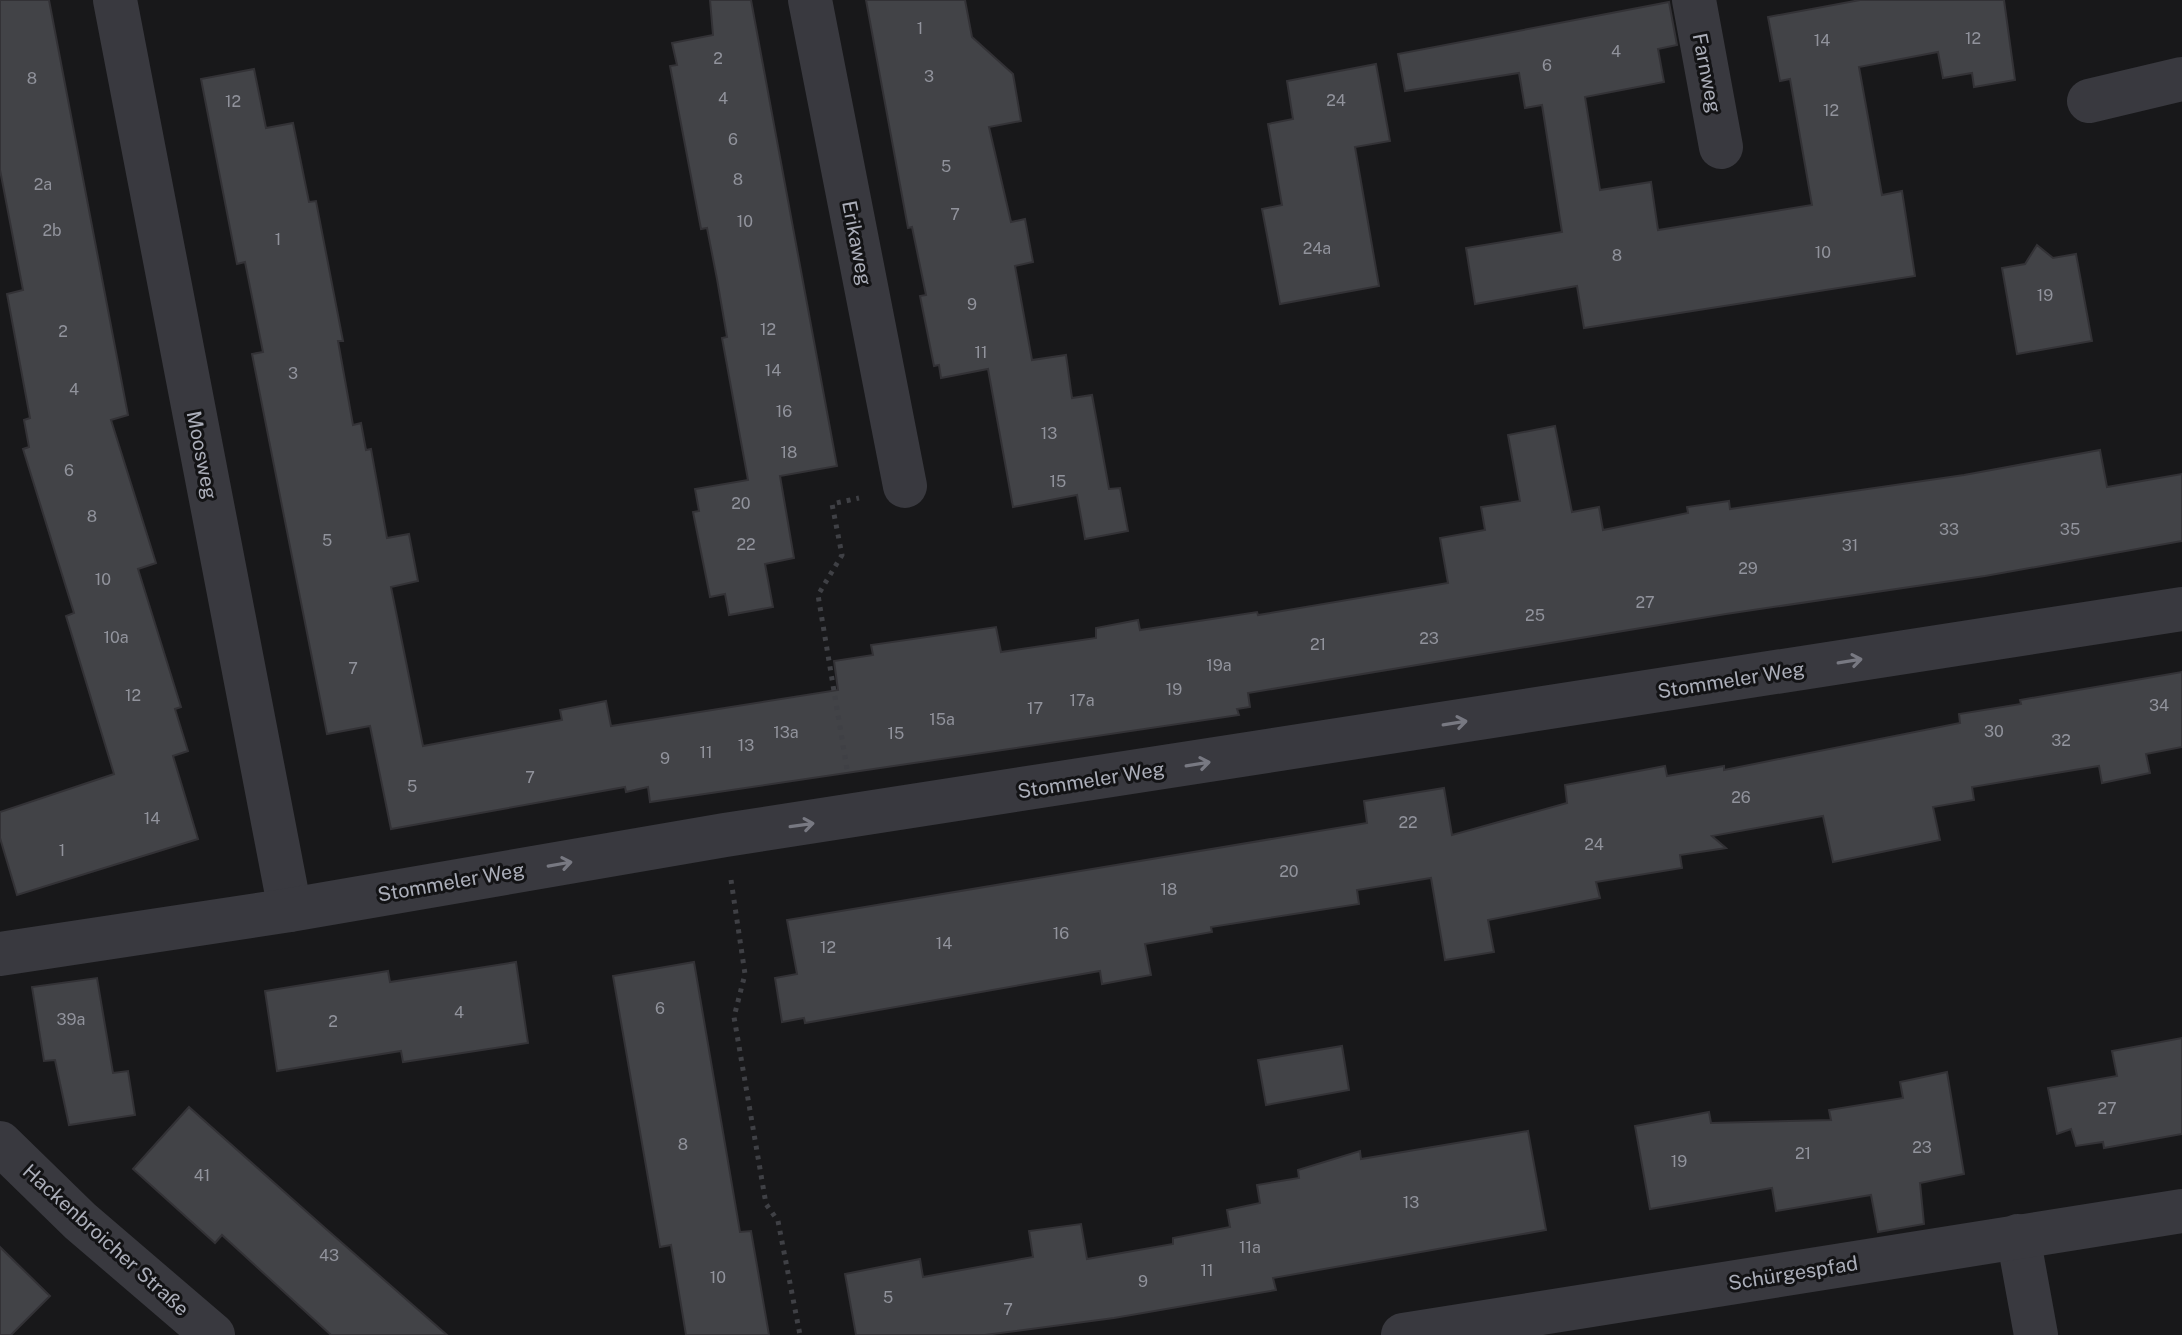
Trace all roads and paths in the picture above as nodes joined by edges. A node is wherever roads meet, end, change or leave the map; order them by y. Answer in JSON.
{"nodes":[{"id":1,"x":115,"y":0,"type":"edge"},
{"id":2,"x":810,"y":0,"type":"edge"},
{"id":3,"x":1694,"y":0,"type":"edge"},
{"id":4,"x":2182,"y":79,"type":"edge"},
{"id":5,"x":2089,"y":101,"type":"dead end"},
{"id":6,"x":1721,"y":147,"type":"dead end"},
{"id":7,"x":905,"y":486,"type":"joint"},
{"id":8,"x":2182,"y":609,"type":"edge"},
{"id":9,"x":855,"y":817,"type":"junction"},
{"id":10,"x":725,"y":835,"type":"junction"},
{"id":11,"x":290,"y":910,"type":"junction"},
{"id":12,"x":0,"y":954,"type":"edge"},
{"id":13,"x":0,"y":1143,"type":"edge"},
{"id":14,"x":2182,"y":1211,"type":"edge"},
{"id":15,"x":2018,"y":1236,"type":"junction"},
{"id":16,"x":213,"y":1335,"type":"edge"},
{"id":17,"x":800,"y":1335,"type":"edge"},
{"id":18,"x":1403,"y":1335,"type":"edge"},
{"id":19,"x":2036,"y":1335,"type":"edge"}],
"edges":[{"from":1,"to":11,"type":"street","name":"Moosweg"},
{"from":2,"to":7,"type":"street","name":"Erikaweg"},
{"from":3,"to":6,"type":"street","name":"Farnweg"},
{"from":4,"to":5,"type":"street"},
{"from":7,"to":9,"type":"path"},
{"from":9,"to":8,"type":"street","name":"Stommeler Weg","one_way":true},
{"from":10,"to":9,"type":"street","name":"Stommeler Weg","one_way":true},
{"from":11,"to":10,"type":"street","name":"Stommeler Weg","one_way":true},
{"from":10,"to":17,"type":"path"},
{"from":11,"to":12,"type":"street","name":"Stommeler Weg"},
{"from":13,"to":16,"type":"street","name":"Hackenbroicher Straße"},
{"from":14,"to":15,"type":"street","name":"Schürgespfad"},
{"from":15,"to":18,"type":"street","name":"Schürgespfad"},
{"from":15,"to":19,"type":"street"}]}
